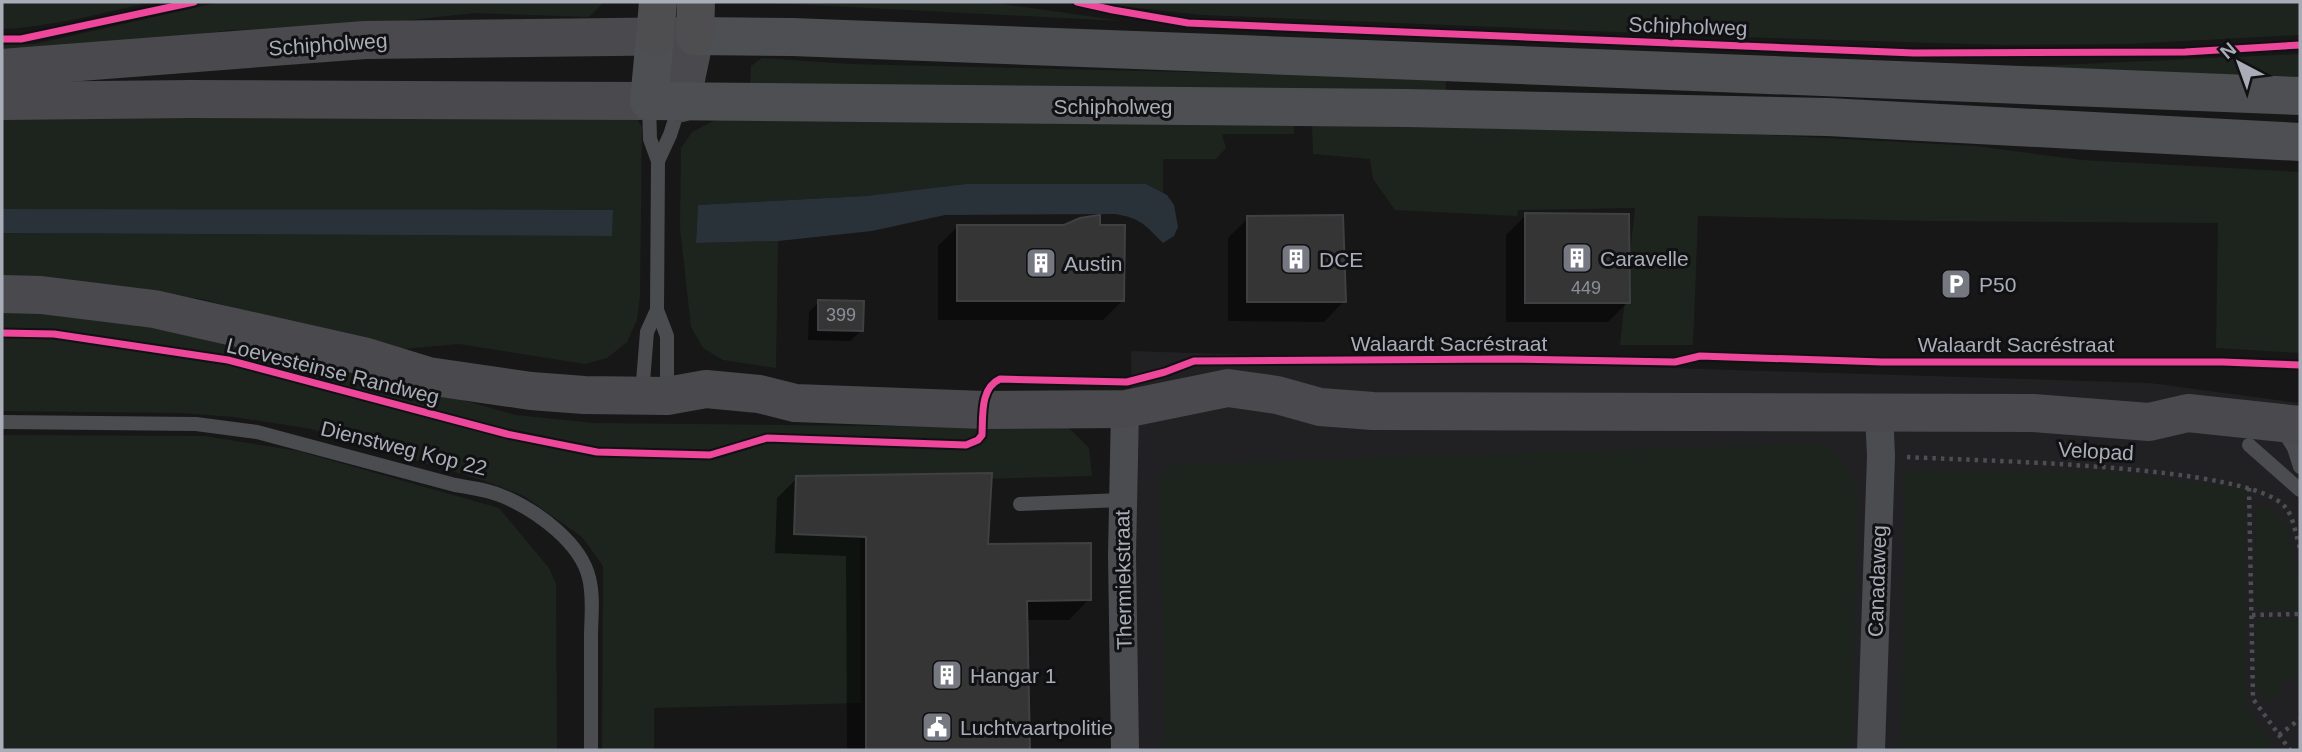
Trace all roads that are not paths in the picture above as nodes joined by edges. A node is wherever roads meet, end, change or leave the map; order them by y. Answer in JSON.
{"nodes":[{"id":1,"x":656,"y":19,"type":"edge"},
{"id":2,"x":696,"y":19,"type":"edge"},
{"id":3,"x":2,"y":68,"type":"edge"},
{"id":4,"x":2300,"y":96,"type":"edge"},
{"id":5,"x":2,"y":101,"type":"edge"},
{"id":6,"x":665,"y":102,"type":"junction"},
{"id":7,"x":2300,"y":142,"type":"edge"},
{"id":8,"x":658,"y":161,"type":"junction"},
{"id":9,"x":2,"y":293,"type":"edge"},
{"id":10,"x":657,"y":310,"type":"junction"},
{"id":11,"x":654,"y":396,"type":"junction"},
{"id":12,"x":1125,"y":409,"type":"junction"},
{"id":13,"x":1879,"y":412,"type":"junction"},
{"id":14,"x":2,"y":422,"type":"edge"},
{"id":15,"x":2287,"y":443,"type":"edge"},
{"id":16,"x":2300,"y":491,"type":"edge"},
{"id":17,"x":1122,"y":500,"type":"junction"},
{"id":18,"x":1020,"y":504,"type":"dead end"},
{"id":19,"x":591,"y":750,"type":"edge"},
{"id":20,"x":1125,"y":750,"type":"edge"},
{"id":21,"x":1871,"y":750,"type":"edge"}],
"edges":[{"from":1,"to":2,"type":"street","name":"Schipholweg"},
{"from":1,"to":3,"type":"street","name":"Schipholweg"},
{"from":1,"to":6,"type":"main road"},
{"from":2,"to":4,"type":"main road","name":"Schipholweg"},
{"from":2,"to":6,"type":"street"},
{"from":5,"to":6,"type":"street","name":"Schipholweg"},
{"from":6,"to":7,"type":"main road","name":"Schipholweg"},
{"from":6,"to":8,"type":"lane"},
{"from":6,"to":8,"type":"lane"},
{"from":8,"to":10,"type":"lane"},
{"from":9,"to":11,"type":"street","name":"Loevesteinse Randweg"},
{"from":10,"to":11,"type":"lane"},
{"from":10,"to":11,"type":"lane"},
{"from":11,"to":12,"type":"street"},
{"from":12,"to":13,"type":"street"},
{"from":12,"to":17,"type":"street","name":"Thermiekstraat"},
{"from":13,"to":15,"type":"street"},
{"from":13,"to":21,"type":"street","name":"Canadaweg"},
{"from":14,"to":19,"type":"lane","name":"Dienstweg Kop 22"},
{"from":15,"to":16,"type":"lane"},
{"from":17,"to":18,"type":"lane"},
{"from":17,"to":20,"type":"street","name":"Thermiekstraat"}]}
